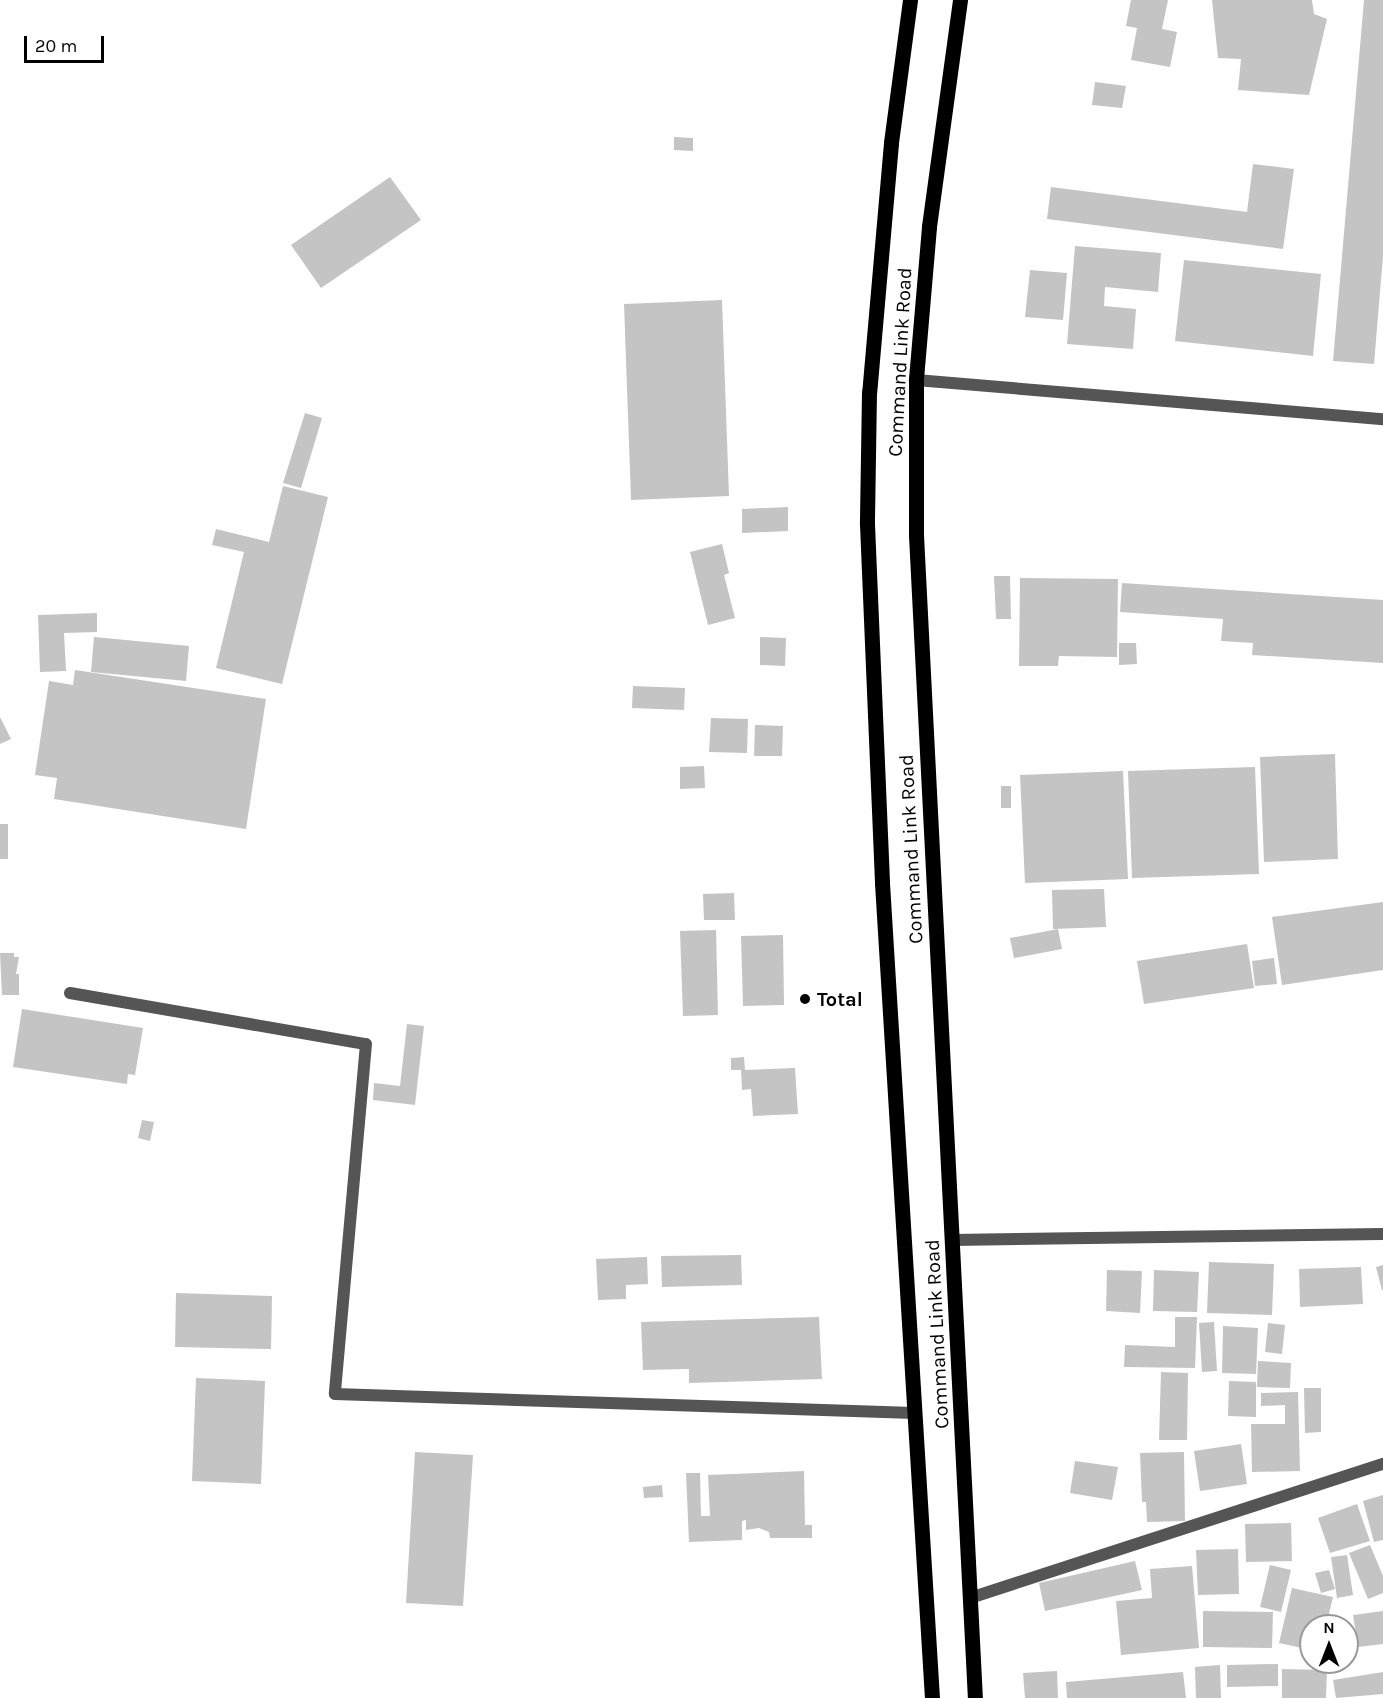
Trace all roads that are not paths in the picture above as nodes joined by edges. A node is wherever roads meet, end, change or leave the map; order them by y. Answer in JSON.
{"nodes":[{"id":1,"x":910,"y":0,"type":"edge"},
{"id":2,"x":960,"y":0,"type":"edge"},
{"id":3,"x":916,"y":380,"type":"junction"},
{"id":4,"x":1383,"y":419,"type":"edge"},
{"id":5,"x":70,"y":993,"type":"dead end"},
{"id":6,"x":1383,"y":1234,"type":"edge"},
{"id":7,"x":953,"y":1240,"type":"junction"},
{"id":8,"x":914,"y":1413,"type":"junction"},
{"id":9,"x":1383,"y":1464,"type":"edge"},
{"id":10,"x":970,"y":1598,"type":"junction"},
{"id":11,"x":932,"y":1698,"type":"edge"},
{"id":12,"x":975,"y":1698,"type":"edge"}],
"edges":[{"from":1,"to":8,"type":"main road","name":"Command Link Road"},
{"from":2,"to":3,"type":"main road","name":"Command Link Road"},
{"from":3,"to":4,"type":"street"},
{"from":3,"to":7,"type":"main road","name":"Command Link Road"},
{"from":5,"to":8,"type":"street"},
{"from":6,"to":7,"type":"street"},
{"from":7,"to":10,"type":"main road","name":"Command Link Road"},
{"from":8,"to":11,"type":"main road","name":"Command Link Road"},
{"from":9,"to":10,"type":"street"},
{"from":10,"to":12,"type":"main road","name":"Command Link Road"}]}
